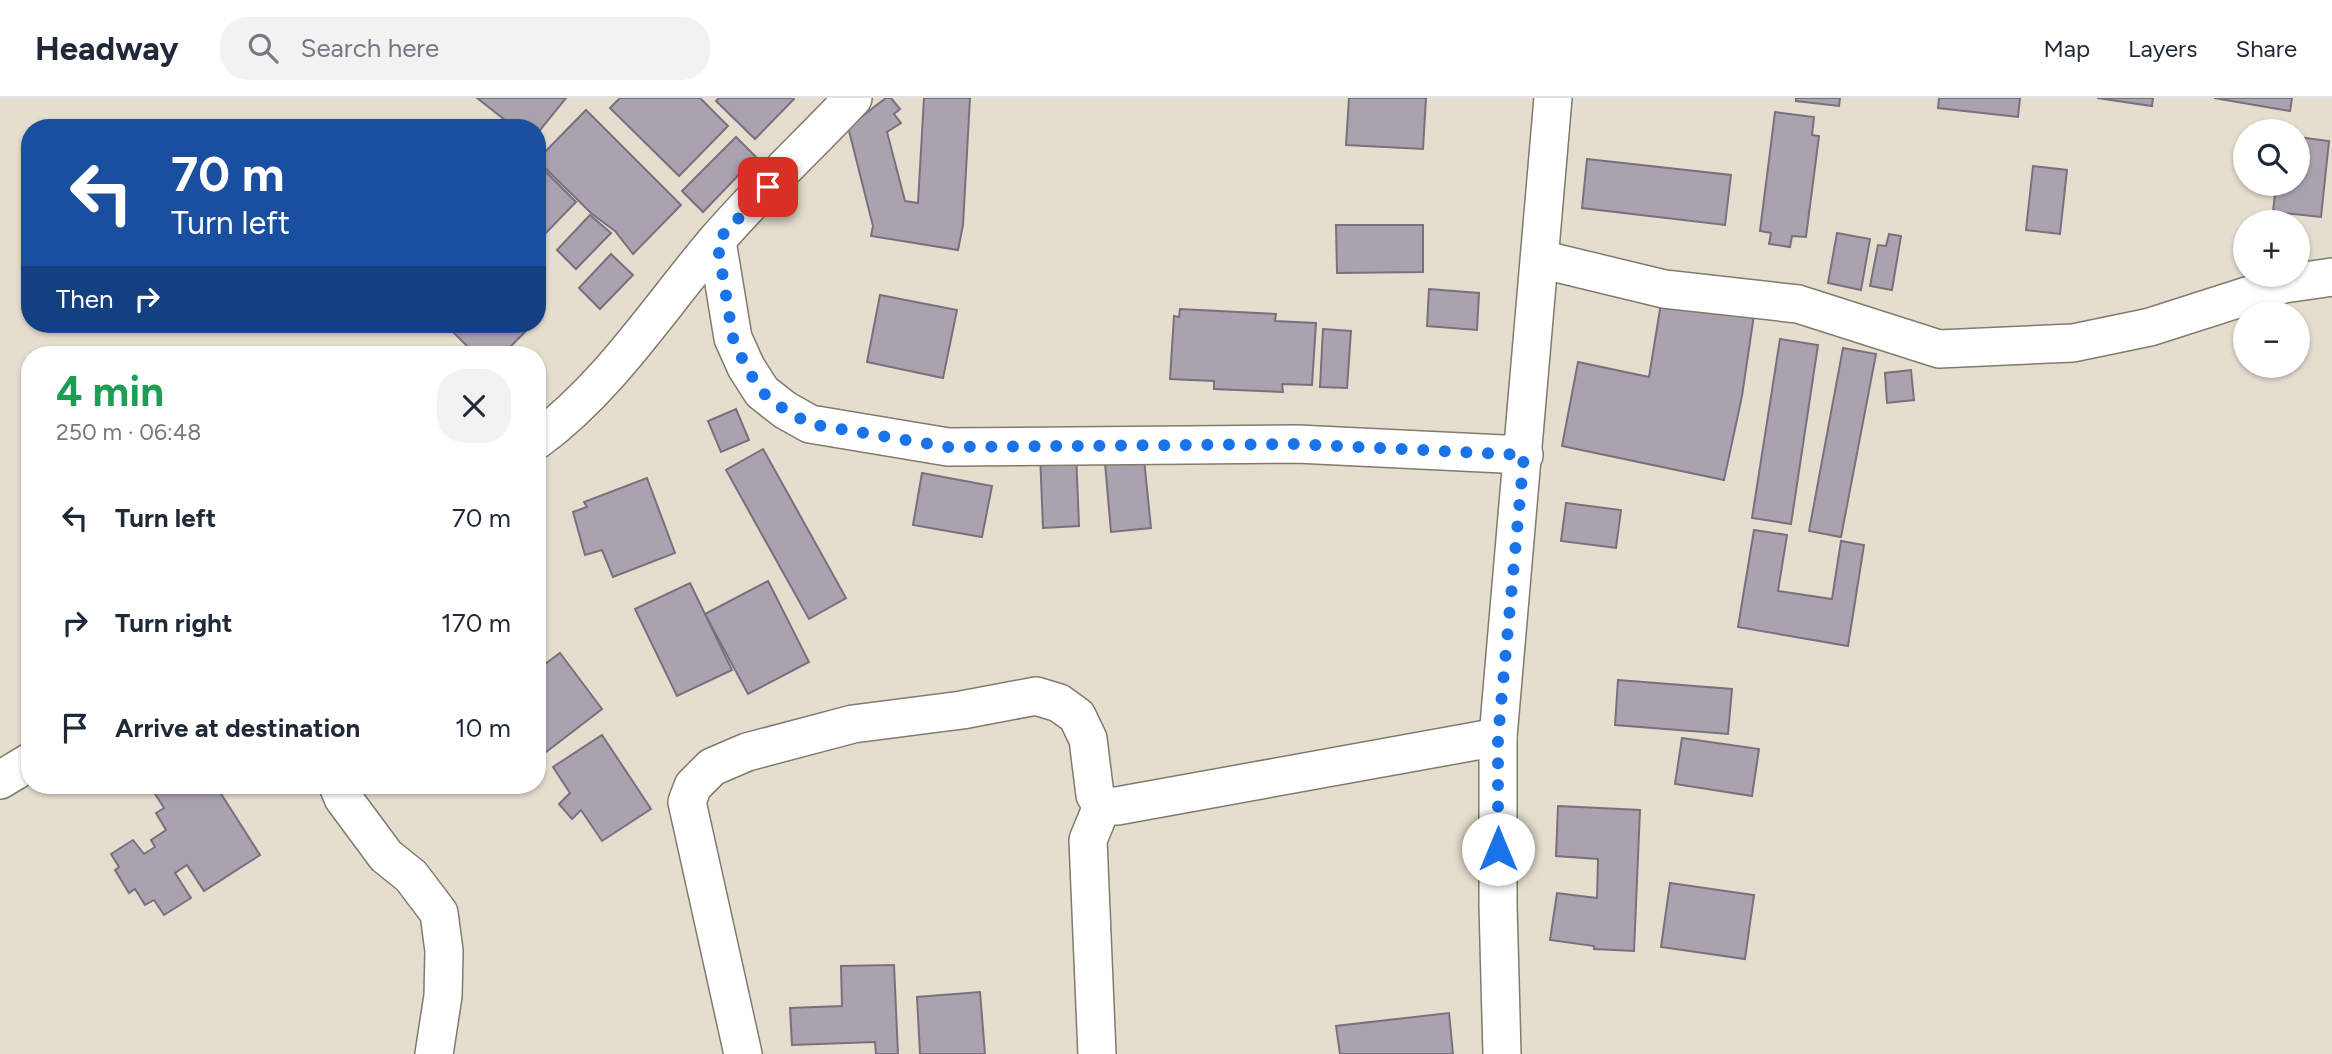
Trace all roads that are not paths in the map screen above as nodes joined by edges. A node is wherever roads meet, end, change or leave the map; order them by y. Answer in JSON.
{"nodes":[{"id":1,"x":853,"y":98,"type":"edge"},
{"id":2,"x":1553,"y":98,"type":"edge"},
{"id":3,"x":717,"y":241,"type":"junction"},
{"id":4,"x":1540,"y":259,"type":"junction"},
{"id":5,"x":2332,"y":277,"type":"edge"},
{"id":6,"x":546,"y":432,"type":"edge"},
{"id":7,"x":1524,"y":455,"type":"junction"},
{"id":8,"x":1498,"y":737,"type":"junction"},
{"id":9,"x":21,"y":767,"type":"edge"},
{"id":10,"x":0,"y":780,"type":"edge"},
{"id":11,"x":341,"y":794,"type":"edge"},
{"id":12,"x":1102,"y":806,"type":"junction"},
{"id":13,"x":435,"y":1054,"type":"edge"},
{"id":14,"x":743,"y":1054,"type":"edge"},
{"id":15,"x":1097,"y":1054,"type":"edge"},
{"id":16,"x":1502,"y":1054,"type":"edge"}],
"edges":[{"from":1,"to":3,"type":"street"},
{"from":2,"to":4,"type":"street"},
{"from":3,"to":6,"type":"street"},
{"from":3,"to":7,"type":"street"},
{"from":4,"to":5,"type":"street"},
{"from":4,"to":7,"type":"street"},
{"from":7,"to":8,"type":"street"},
{"from":8,"to":12,"type":"street"},
{"from":8,"to":16,"type":"street"},
{"from":9,"to":10,"type":"street"},
{"from":11,"to":13,"type":"street"},
{"from":12,"to":14,"type":"street"},
{"from":12,"to":15,"type":"street"}]}
